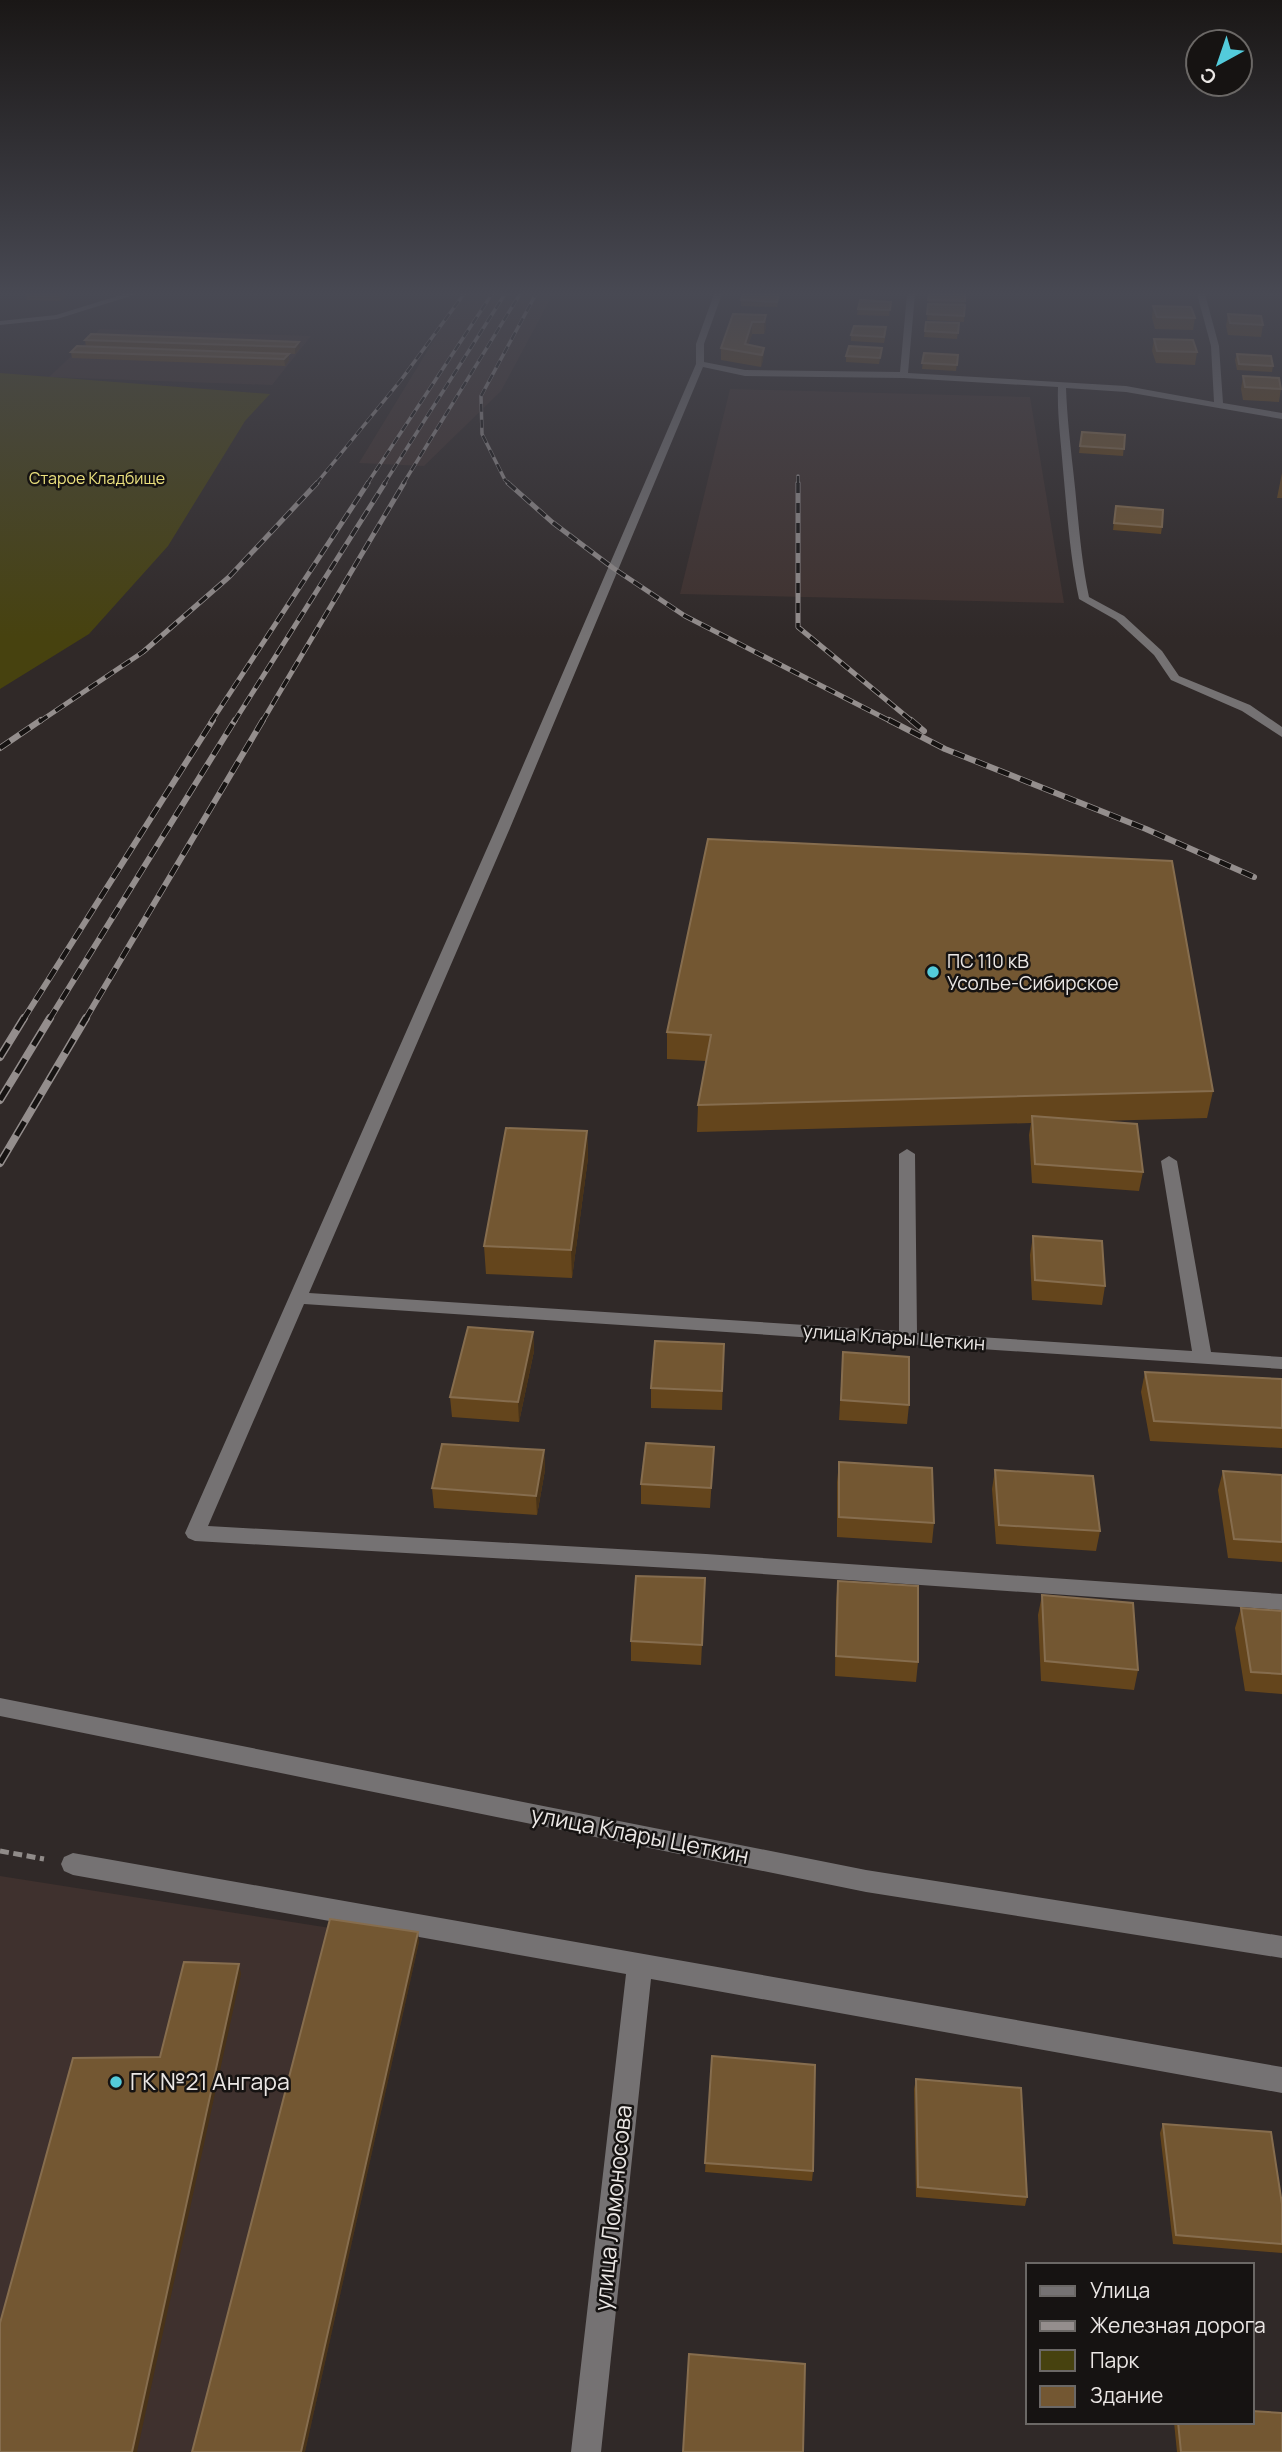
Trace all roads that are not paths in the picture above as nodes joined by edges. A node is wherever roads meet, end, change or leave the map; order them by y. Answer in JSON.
{"nodes":[{"id":1,"x":681,"y":408,"type":"edge"},
{"id":2,"x":1062,"y":408,"type":"edge"},
{"id":3,"x":1242,"y":408,"type":"edge"},
{"id":4,"x":1282,"y":416,"type":"edge"},
{"id":5,"x":1282,"y":733,"type":"edge"},
{"id":6,"x":907,"y":1154,"type":"dead end"},
{"id":7,"x":1169,"y":1161,"type":"dead end"},
{"id":8,"x":297,"y":1298,"type":"junction"},
{"id":9,"x":908,"y":1337,"type":"junction"},
{"id":10,"x":1203,"y":1359,"type":"junction"},
{"id":11,"x":1282,"y":1363,"type":"edge"},
{"id":12,"x":1282,"y":1602,"type":"edge"},
{"id":13,"x":0,"y":1707,"type":"edge"},
{"id":14,"x":73,"y":1864,"type":"road end"},
{"id":15,"x":1282,"y":1947,"type":"edge"},
{"id":16,"x":640,"y":1964,"type":"junction"},
{"id":17,"x":1282,"y":2080,"type":"edge"},
{"id":18,"x":586,"y":2452,"type":"edge"}],
"edges":[{"from":1,"to":8,"type":"street"},
{"from":2,"to":5,"type":"street"},
{"from":3,"to":4,"type":"street"},
{"from":6,"to":9,"type":"street"},
{"from":7,"to":10,"type":"street"},
{"from":8,"to":9,"type":"street","name":"улица Клары Цеткин"},
{"from":8,"to":12,"type":"street"},
{"from":9,"to":10,"type":"street","name":"улица Клары Цеткин"},
{"from":10,"to":11,"type":"street","name":"улица Клары Цеткин"},
{"from":13,"to":15,"type":"street","name":"улица Клары Цеткин"},
{"from":14,"to":16,"type":"street"},
{"from":16,"to":17,"type":"street"},
{"from":16,"to":18,"type":"street","name":"улица Ломоносова"}]}
